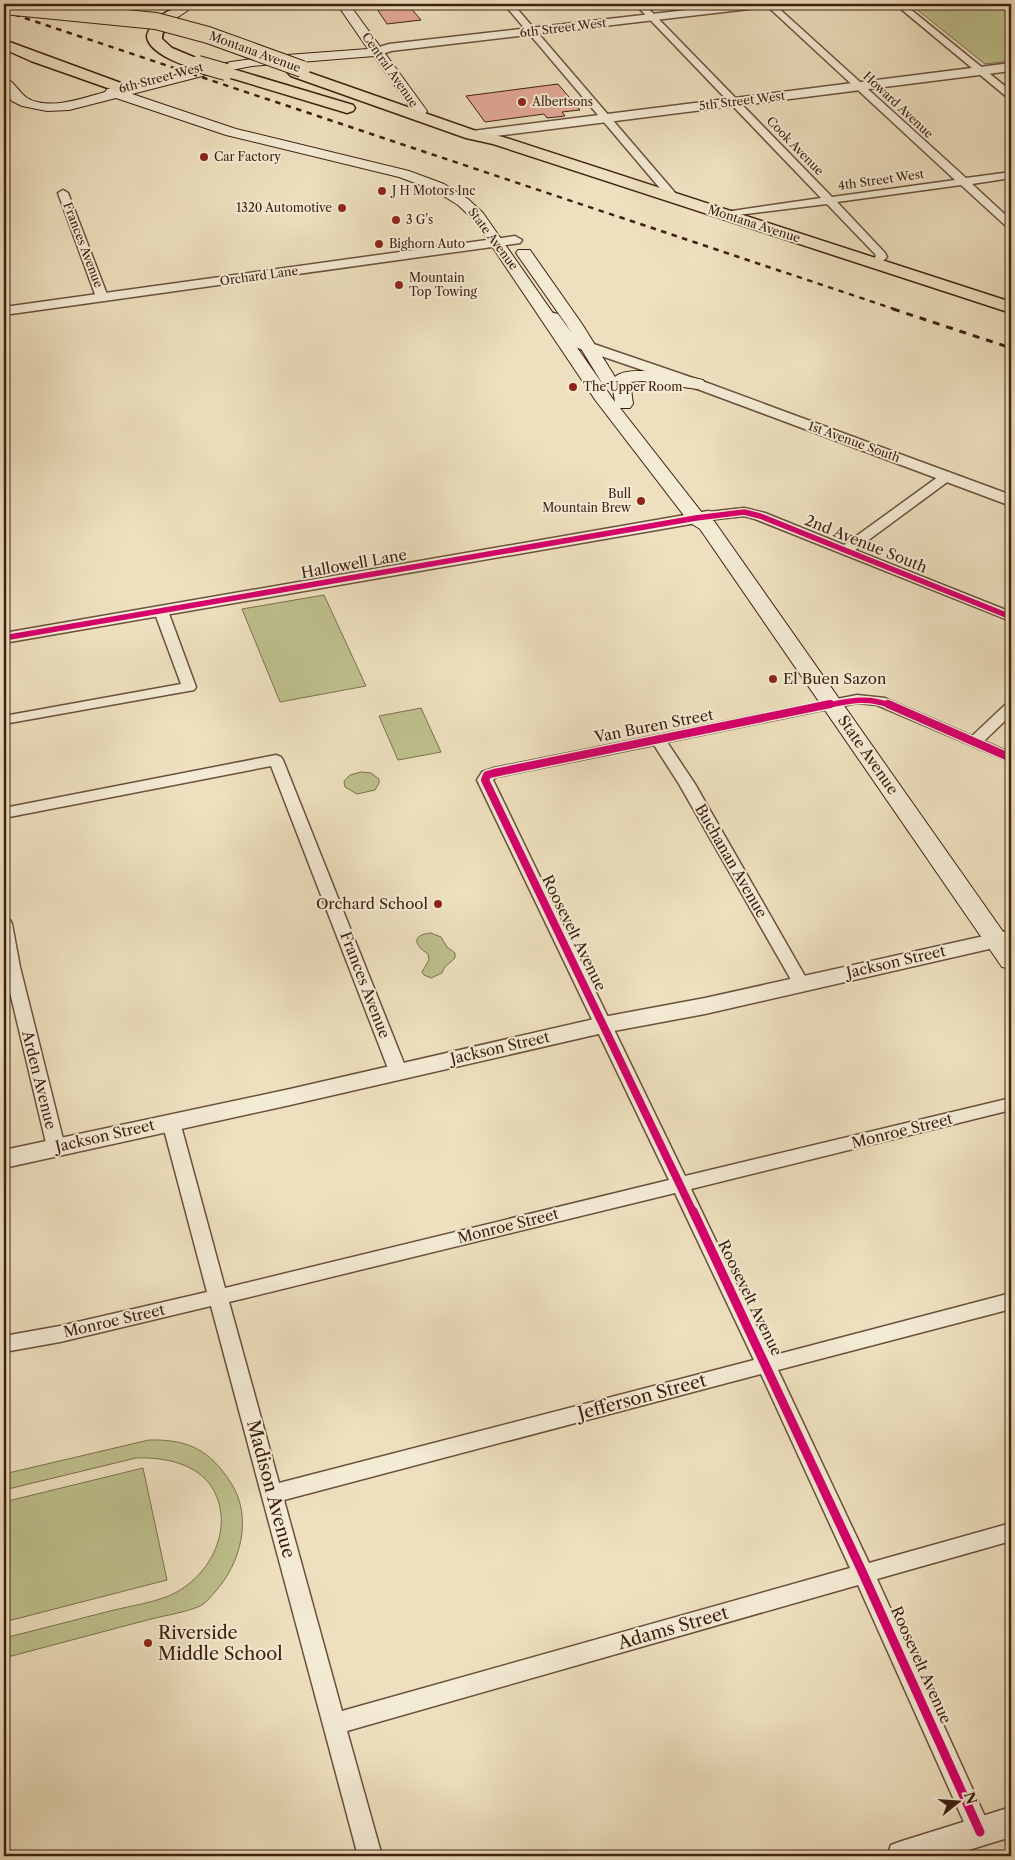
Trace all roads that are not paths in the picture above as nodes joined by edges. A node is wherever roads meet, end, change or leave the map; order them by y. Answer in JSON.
{"nodes":[{"id":1,"x":191,"y":4,"type":"edge"},
{"id":2,"x":343,"y":4,"type":"edge"},
{"id":3,"x":508,"y":4,"type":"edge"},
{"id":4,"x":639,"y":4,"type":"edge"},
{"id":5,"x":768,"y":4,"type":"edge"},
{"id":6,"x":899,"y":4,"type":"edge"},
{"id":7,"x":4,"y":6,"type":"edge"},
{"id":8,"x":4,"y":13,"type":"edge"},
{"id":9,"x":173,"y":14,"type":"joint"},
{"id":10,"x":653,"y":18,"type":"junction"},
{"id":11,"x":532,"y":32,"type":"junction"},
{"id":12,"x":4,"y":44,"type":"edge"},
{"id":13,"x":380,"y":49,"type":"junction"},
{"id":14,"x":4,"y":52,"type":"edge"},
{"id":15,"x":1011,"y":67,"type":"edge"},
{"id":16,"x":222,"y":70,"type":"junction"},
{"id":17,"x":299,"y":71,"type":"junction"},
{"id":18,"x":980,"y":71,"type":"junction"},
{"id":19,"x":87,"y":76,"type":"junction"},
{"id":20,"x":188,"y":76,"type":"junction"},
{"id":21,"x":168,"y":77,"type":"junction"},
{"id":22,"x":5,"y":85,"type":"edge"},
{"id":23,"x":859,"y":86,"type":"junction"},
{"id":24,"x":117,"y":93,"type":"junction"},
{"id":25,"x":1011,"y":96,"type":"edge"},
{"id":26,"x":735,"y":101,"type":"junction"},
{"id":27,"x":181,"y":108,"type":"junction"},
{"id":28,"x":420,"y":111,"type":"junction"},
{"id":29,"x":607,"y":118,"type":"junction"},
{"id":30,"x":485,"y":136,"type":"junction"},
{"id":31,"x":569,"y":163,"type":"junction"},
{"id":32,"x":1011,"y":175,"type":"edge"},
{"id":33,"x":963,"y":182,"type":"junction"},
{"id":34,"x":63,"y":193,"type":"dead end"},
{"id":35,"x":673,"y":197,"type":"junction"},
{"id":36,"x":830,"y":200,"type":"junction"},
{"id":37,"x":490,"y":208,"type":"dead end"},
{"id":38,"x":726,"y":215,"type":"junction"},
{"id":39,"x":1011,"y":225,"type":"edge"},
{"id":40,"x":506,"y":237,"type":"junction"},
{"id":41,"x":875,"y":263,"type":"junction"},
{"id":42,"x":526,"y":284,"type":"junction"},
{"id":43,"x":102,"y":297,"type":"junction"},
{"id":44,"x":1009,"y":306,"type":"edge"},
{"id":45,"x":4,"y":311,"type":"edge"},
{"id":46,"x":577,"y":329,"type":"junction"},
{"id":47,"x":588,"y":347,"type":"junction"},
{"id":48,"x":697,"y":384,"type":"junction"},
{"id":49,"x":624,"y":404,"type":"junction"},
{"id":50,"x":946,"y":477,"type":"junction"},
{"id":51,"x":1011,"y":500,"type":"edge"},
{"id":52,"x":704,"y":520,"type":"junction"},
{"id":53,"x":845,"y":551,"type":"junction"},
{"id":54,"x":161,"y":611,"type":"junction"},
{"id":55,"x":1011,"y":617,"type":"edge"},
{"id":56,"x":4,"y":638,"type":"edge"},
{"id":57,"x":833,"y":704,"type":"junction"},
{"id":58,"x":1011,"y":706,"type":"edge"},
{"id":59,"x":4,"y":720,"type":"edge"},
{"id":60,"x":658,"y":739,"type":"junction"},
{"id":61,"x":974,"y":742,"type":"junction"},
{"id":62,"x":1011,"y":758,"type":"edge"},
{"id":63,"x":485,"y":780,"type":"joint"},
{"id":64,"x":4,"y":813,"type":"edge"},
{"id":65,"x":4,"y":924,"type":"edge"},
{"id":66,"x":1004,"y":938,"type":"edge"},
{"id":67,"x":1011,"y":961,"type":"edge"},
{"id":68,"x":802,"y":985,"type":"junction"},
{"id":69,"x":603,"y":1025,"type":"junction"},
{"id":70,"x":398,"y":1071,"type":"junction"},
{"id":71,"x":1011,"y":1104,"type":"edge"},
{"id":72,"x":171,"y":1122,"type":"junction"},
{"id":73,"x":56,"y":1147,"type":"junction"},
{"id":74,"x":4,"y":1159,"type":"edge"},
{"id":75,"x":682,"y":1184,"type":"junction"},
{"id":76,"x":218,"y":1297,"type":"junction"},
{"id":77,"x":1011,"y":1301,"type":"edge"},
{"id":78,"x":4,"y":1344,"type":"edge"},
{"id":79,"x":766,"y":1364,"type":"junction"},
{"id":80,"x":272,"y":1494,"type":"junction"},
{"id":81,"x":1011,"y":1532,"type":"edge"},
{"id":82,"x":864,"y":1573,"type":"junction"},
{"id":83,"x":335,"y":1724,"type":"junction"},
{"id":84,"x":1011,"y":1822,"type":"edge"},
{"id":85,"x":980,"y":1832,"type":"junction"},
{"id":86,"x":370,"y":1856,"type":"edge"},
{"id":87,"x":902,"y":1856,"type":"edge"}],
"edges":[{"from":1,"to":9,"type":"main road"},
{"from":2,"to":13,"type":"main road","name":"Central Avenue"},
{"from":3,"to":11,"type":"street"},
{"from":4,"to":10,"type":"street","name":"Cook Avenue"},
{"from":5,"to":10,"type":"street","name":"6th Street West"},
{"from":5,"to":23,"type":"street","name":"Howard Avenue"},
{"from":6,"to":18,"type":"street"},
{"from":7,"to":17,"type":"main road","name":"Montana Avenue","bridge":true},
{"from":8,"to":17,"type":"main road","name":"Montana Avenue"},
{"from":9,"to":16,"type":"main road","bridge":true},
{"from":10,"to":11,"type":"street","name":"6th Street West"},
{"from":10,"to":26,"type":"street","name":"Cook Avenue"},
{"from":11,"to":13,"type":"street","name":"6th Street West"},
{"from":11,"to":29,"type":"street"},
{"from":12,"to":19,"type":"main road"},
{"from":13,"to":16,"type":"main road","name":"6th Street West"},
{"from":13,"to":21,"type":"main road","name":"6th Street West"},
{"from":13,"to":28,"type":"main road","name":"Central Avenue"},
{"from":14,"to":24,"type":"main road"},
{"from":15,"to":18,"type":"street","name":"5th Street West"},
{"from":16,"to":20,"type":"main road","name":"6th Street West"},
{"from":16,"to":31,"type":"main road"},
{"from":17,"to":28,"type":"main road","name":"Montana Avenue"},
{"from":17,"to":30,"type":"main road","name":"Montana Avenue"},
{"from":18,"to":23,"type":"street","name":"5th Street West"},
{"from":18,"to":25,"type":"street"},
{"from":19,"to":21,"type":"main road"},
{"from":19,"to":24,"type":"main road"},
{"from":20,"to":24,"type":"main road","name":"6th Street West"},
{"from":20,"to":27,"type":"main road"},
{"from":21,"to":24,"type":"main road","name":"6th Street West"},
{"from":22,"to":24,"type":"main road"},
{"from":23,"to":26,"type":"street","name":"5th Street West"},
{"from":23,"to":33,"type":"street","name":"Howard Avenue"},
{"from":24,"to":27,"type":"main road","name":"State Avenue"},
{"from":24,"to":40,"type":"main road","name":"State Avenue"},
{"from":26,"to":29,"type":"street","name":"5th Street West"},
{"from":26,"to":36,"type":"street","name":"Cook Avenue"},
{"from":27,"to":37,"type":"main road","name":"State Avenue"},
{"from":28,"to":30,"type":"main road","name":"Montana Avenue"},
{"from":29,"to":30,"type":"street","name":"5th Street West"},
{"from":29,"to":35,"type":"street"},
{"from":30,"to":31,"type":"main road","name":"Montana Avenue"},
{"from":31,"to":35,"type":"main road","name":"Montana Avenue"},
{"from":32,"to":33,"type":"street","name":"4th Street West"},
{"from":33,"to":36,"type":"street","name":"4th Street West"},
{"from":33,"to":39,"type":"street","name":"Howard Avenue"},
{"from":34,"to":43,"type":"street","name":"Frances Avenue"},
{"from":35,"to":38,"type":"main road","name":"Montana Avenue"},
{"from":36,"to":38,"type":"street","name":"4th Street West"},
{"from":36,"to":41,"type":"street","name":"Cook Avenue"},
{"from":38,"to":41,"type":"main road","name":"Montana Avenue"},
{"from":40,"to":42,"type":"main road","name":"State Avenue"},
{"from":40,"to":43,"type":"street","name":"Orchard Lane"},
{"from":40,"to":46,"type":"main road","name":"State Avenue"},
{"from":41,"to":44,"type":"main road","name":"Montana Avenue"},
{"from":42,"to":47,"type":"street","name":"1st Avenue South"},
{"from":42,"to":52,"type":"main road","name":"State Avenue"},
{"from":43,"to":45,"type":"street","name":"Orchard Lane"},
{"from":46,"to":47,"type":"main road","name":"State Avenue"},
{"from":46,"to":48,"type":"street","name":"1st Avenue South"},
{"from":47,"to":48,"type":"street","name":"1st Avenue South"},
{"from":47,"to":49,"type":"main road","name":"State Avenue"},
{"from":48,"to":49,"type":"main road"},
{"from":48,"to":50,"type":"street","name":"1st Avenue South"},
{"from":49,"to":52,"type":"main road","name":"State Avenue"},
{"from":50,"to":51,"type":"street","name":"1st Avenue South"},
{"from":50,"to":53,"type":"street"},
{"from":52,"to":53,"type":"street","name":"2nd Avenue South"},
{"from":52,"to":54,"type":"street","name":"Hallowell Lane"},
{"from":52,"to":57,"type":"main road","name":"State Avenue"},
{"from":53,"to":55,"type":"street","name":"2nd Avenue South"},
{"from":54,"to":56,"type":"street","name":"Hallowell Lane"},
{"from":54,"to":59,"type":"street"},
{"from":57,"to":60,"type":"street","name":"Van Buren Street"},
{"from":57,"to":61,"type":"street","name":"Van Buren Street"},
{"from":57,"to":66,"type":"main road","name":"State Avenue"},
{"from":58,"to":61,"type":"street"},
{"from":60,"to":63,"type":"street","name":"Van Buren Street"},
{"from":60,"to":68,"type":"street","name":"Buchanan Avenue"},
{"from":61,"to":62,"type":"street","name":"Van Buren Street"},
{"from":63,"to":69,"type":"street","name":"Roosevelt Avenue"},
{"from":64,"to":70,"type":"street","name":"Frances Avenue"},
{"from":65,"to":73,"type":"street","name":"Arden Avenue"},
{"from":66,"to":67,"type":"main road","name":"State Avenue"},
{"from":66,"to":68,"type":"street","name":"Jackson Street"},
{"from":68,"to":69,"type":"street","name":"Jackson Street"},
{"from":69,"to":70,"type":"street","name":"Jackson Street"},
{"from":69,"to":75,"type":"street","name":"Roosevelt Avenue"},
{"from":70,"to":72,"type":"street","name":"Jackson Street"},
{"from":71,"to":75,"type":"street","name":"Monroe Street"},
{"from":72,"to":73,"type":"street","name":"Jackson Street"},
{"from":72,"to":76,"type":"street","name":"Madison Avenue"},
{"from":73,"to":74,"type":"street","name":"Jackson Street"},
{"from":75,"to":76,"type":"street","name":"Monroe Street"},
{"from":75,"to":79,"type":"street","name":"Roosevelt Avenue"},
{"from":76,"to":78,"type":"street","name":"Monroe Street"},
{"from":76,"to":80,"type":"street","name":"Madison Avenue"},
{"from":77,"to":79,"type":"street","name":"Jefferson Street"},
{"from":79,"to":80,"type":"street","name":"Jefferson Street"},
{"from":79,"to":82,"type":"street","name":"Roosevelt Avenue"},
{"from":80,"to":83,"type":"street","name":"Madison Avenue"},
{"from":81,"to":82,"type":"street","name":"Adams Street"},
{"from":82,"to":83,"type":"street","name":"Adams Street"},
{"from":82,"to":85,"type":"street","name":"Roosevelt Avenue"},
{"from":83,"to":86,"type":"street","name":"Madison Avenue"},
{"from":84,"to":85,"type":"street"},
{"from":85,"to":87,"type":"street"}]}
